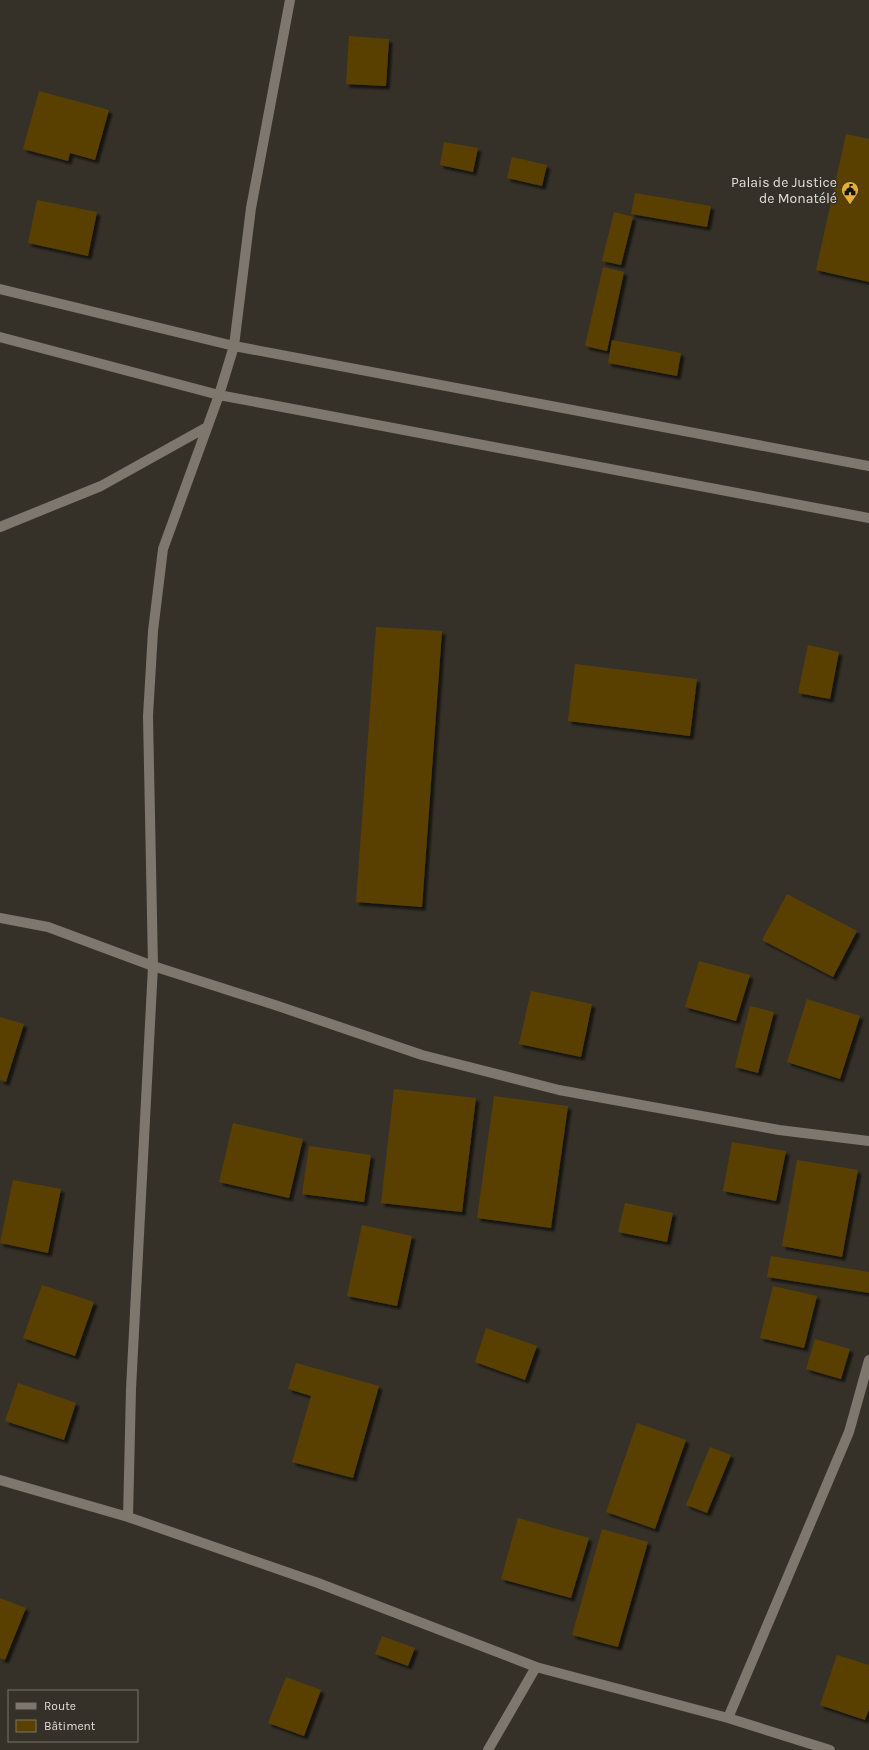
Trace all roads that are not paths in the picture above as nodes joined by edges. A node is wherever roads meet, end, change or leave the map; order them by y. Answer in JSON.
{"nodes":[{"id":1,"x":290,"y":0,"type":"edge"},
{"id":2,"x":0,"y":289,"type":"edge"},
{"id":3,"x":0,"y":337,"type":"edge"},
{"id":4,"x":234,"y":346,"type":"junction"},
{"id":5,"x":219,"y":395,"type":"junction"},
{"id":6,"x":206,"y":427,"type":"junction"},
{"id":7,"x":869,"y":466,"type":"edge"},
{"id":8,"x":869,"y":518,"type":"edge"},
{"id":9,"x":0,"y":527,"type":"edge"},
{"id":10,"x":0,"y":918,"type":"edge"},
{"id":11,"x":153,"y":966,"type":"junction"},
{"id":12,"x":869,"y":1141,"type":"edge"},
{"id":13,"x":869,"y":1360,"type":"edge"},
{"id":14,"x":0,"y":1480,"type":"edge"},
{"id":15,"x":128,"y":1517,"type":"junction"},
{"id":16,"x":536,"y":1667,"type":"junction"},
{"id":17,"x":728,"y":1718,"type":"junction"},
{"id":18,"x":488,"y":1750,"type":"edge"},
{"id":19,"x":830,"y":1750,"type":"edge"}],
"edges":[{"from":1,"to":4,"type":"street"},
{"from":2,"to":4,"type":"street"},
{"from":3,"to":5,"type":"street"},
{"from":4,"to":5,"type":"street"},
{"from":4,"to":7,"type":"street"},
{"from":5,"to":6,"type":"street"},
{"from":5,"to":8,"type":"street"},
{"from":6,"to":9,"type":"street"},
{"from":6,"to":11,"type":"street"},
{"from":10,"to":11,"type":"street"},
{"from":11,"to":12,"type":"street"},
{"from":11,"to":15,"type":"street"},
{"from":13,"to":17,"type":"street"},
{"from":14,"to":15,"type":"street"},
{"from":15,"to":16,"type":"street"},
{"from":16,"to":17,"type":"street"},
{"from":16,"to":18,"type":"street"},
{"from":17,"to":19,"type":"street"}]}
